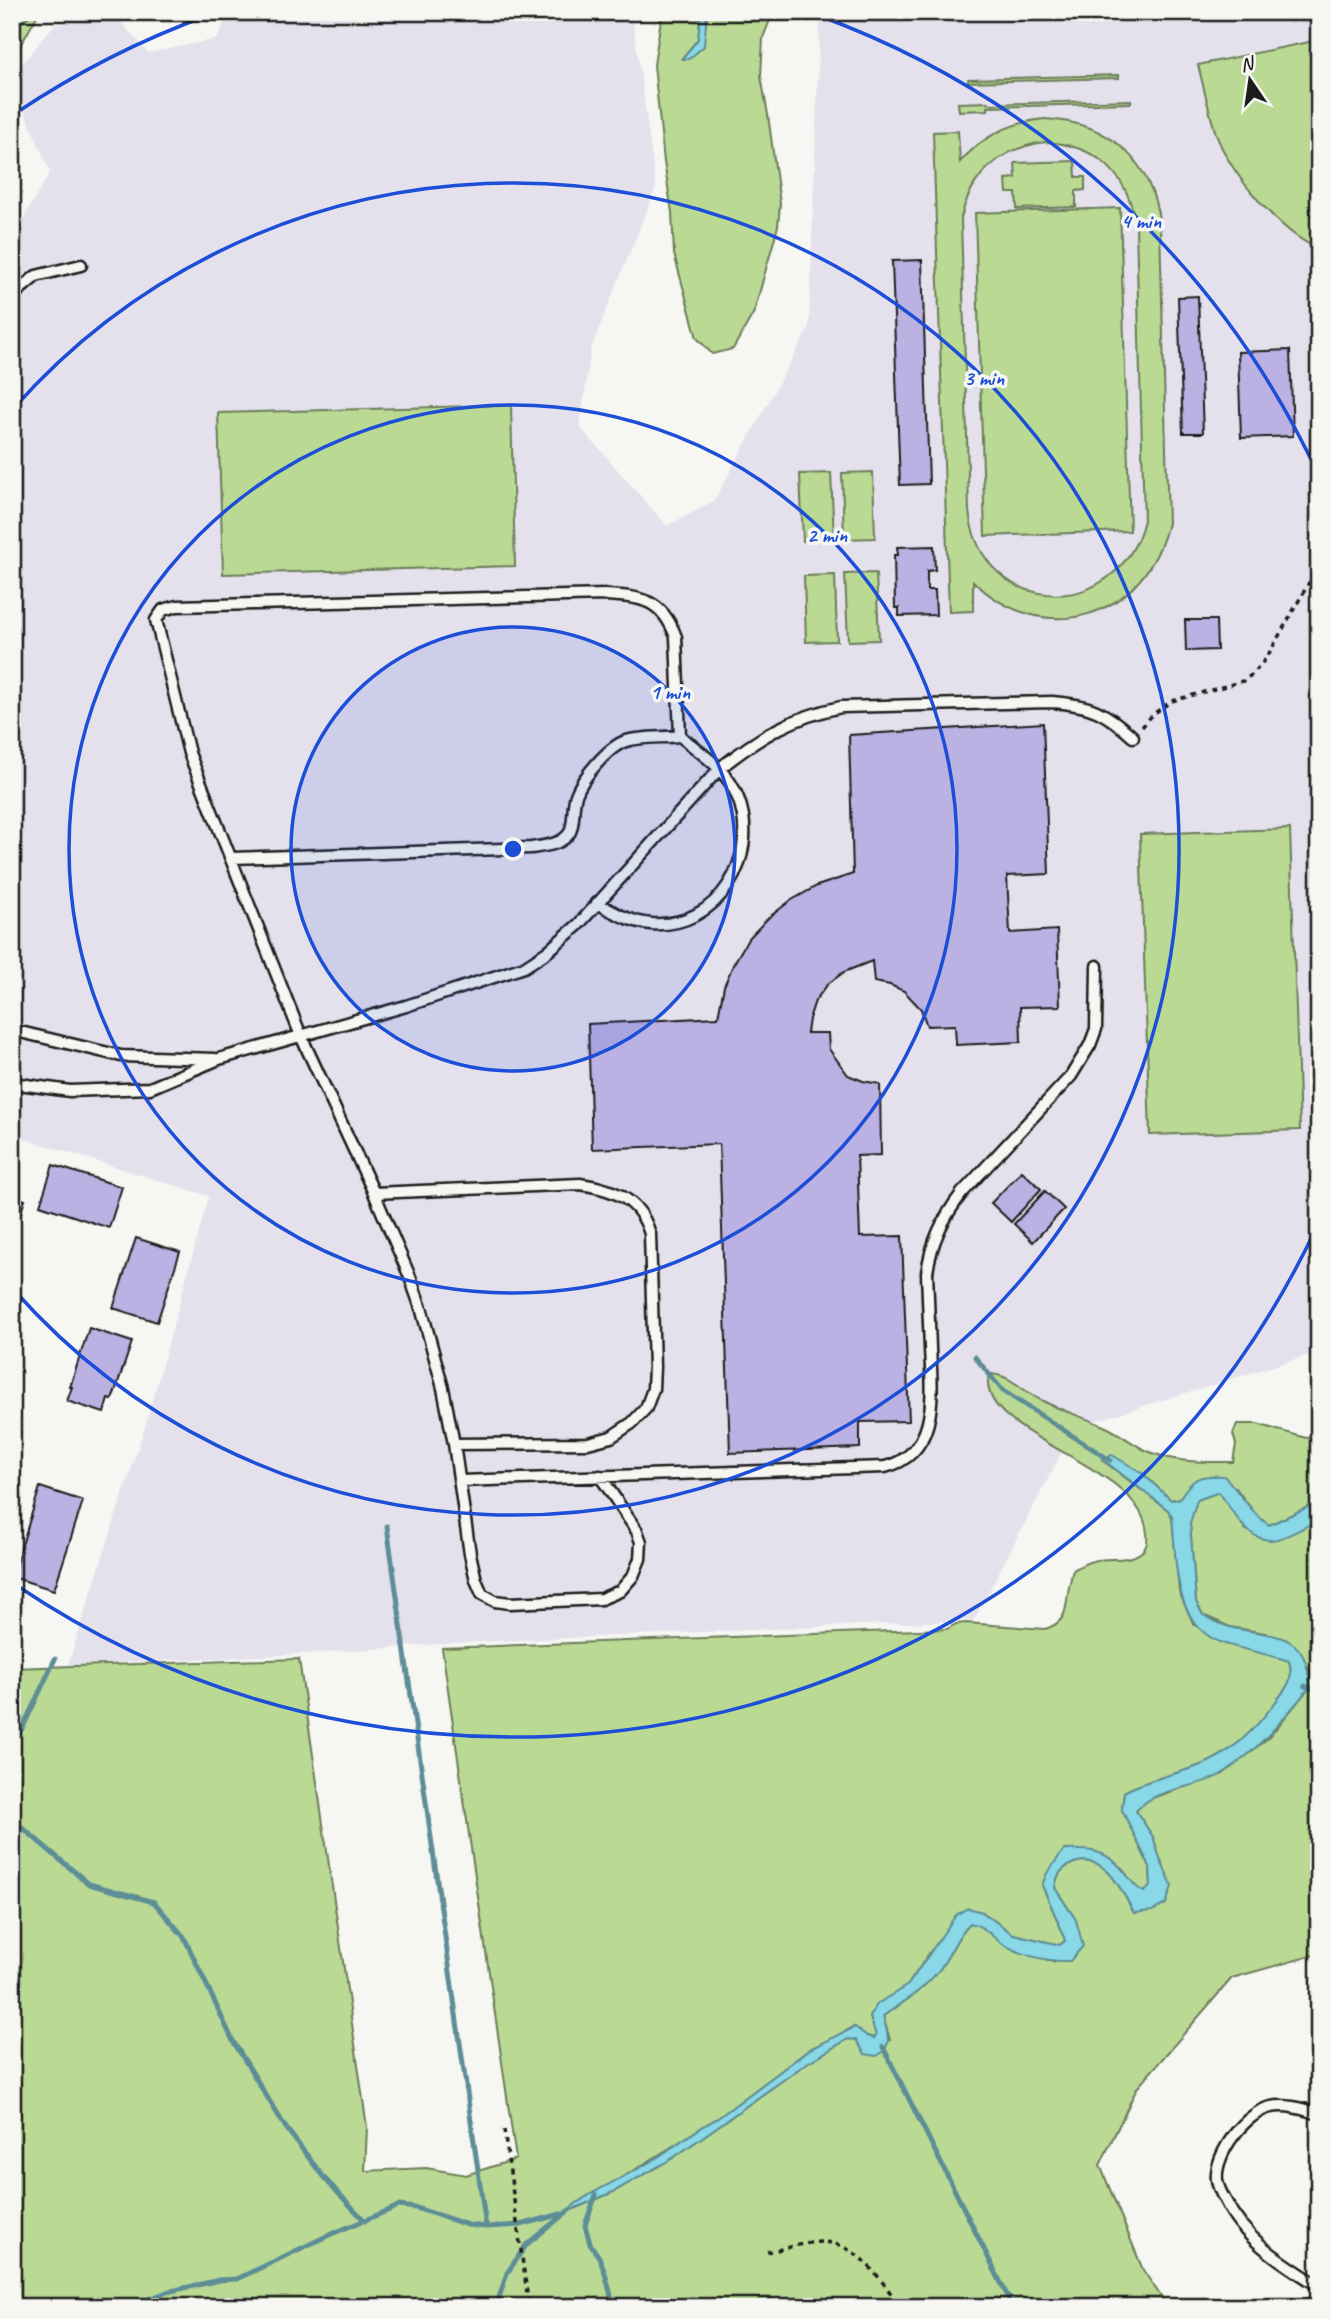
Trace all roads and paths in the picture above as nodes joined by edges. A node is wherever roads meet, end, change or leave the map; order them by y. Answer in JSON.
{"nodes":[{"id":1,"x":81,"y":265,"type":"dead end"},
{"id":2,"x":12,"y":296,"type":"edge"},
{"id":3,"x":1319,"y":547,"type":"edge"},
{"id":4,"x":680,"y":736,"type":"junction"},
{"id":5,"x":1133,"y":737,"type":"joint"},
{"id":6,"x":720,"y":768,"type":"junction"},
{"id":7,"x":231,"y":858,"type":"junction"},
{"id":8,"x":597,"y":903,"type":"junction"},
{"id":9,"x":1097,"y":966,"type":"dead end"},
{"id":10,"x":12,"y":1030,"type":"edge"},
{"id":11,"x":301,"y":1036,"type":"junction"},
{"id":12,"x":219,"y":1059,"type":"junction"},
{"id":13,"x":12,"y":1083,"type":"edge"},
{"id":14,"x":374,"y":1193,"type":"junction"},
{"id":15,"x":454,"y":1444,"type":"junction"},
{"id":16,"x":600,"y":1476,"type":"junction"},
{"id":17,"x":460,"y":1481,"type":"junction"},
{"id":18,"x":1319,"y":2114,"type":"edge"},
{"id":19,"x":504,"y":2130,"type":"dead end"},
{"id":20,"x":767,"y":2252,"type":"dead end"},
{"id":21,"x":1319,"y":2286,"type":"edge"},
{"id":22,"x":529,"y":2307,"type":"edge"},
{"id":23,"x":901,"y":2307,"type":"edge"}],
"edges":[{"from":1,"to":2,"type":"lane"},
{"from":3,"to":5,"type":"path"},
{"from":4,"to":6,"type":"lane"},
{"from":4,"to":7,"type":"lane"},
{"from":4,"to":7,"type":"lane"},
{"from":5,"to":6,"type":"lane"},
{"from":6,"to":8,"type":"lane"},
{"from":6,"to":8,"type":"lane"},
{"from":7,"to":11,"type":"lane"},
{"from":8,"to":11,"type":"lane"},
{"from":9,"to":16,"type":"lane"},
{"from":10,"to":12,"type":"lane"},
{"from":11,"to":12,"type":"lane"},
{"from":11,"to":14,"type":"lane"},
{"from":12,"to":13,"type":"lane"},
{"from":14,"to":15,"type":"lane"},
{"from":14,"to":15,"type":"lane"},
{"from":15,"to":17,"type":"lane"},
{"from":16,"to":17,"type":"lane"},
{"from":16,"to":17,"type":"lane"},
{"from":18,"to":21,"type":"lane"},
{"from":19,"to":22,"type":"path"},
{"from":20,"to":23,"type":"path"}]}
